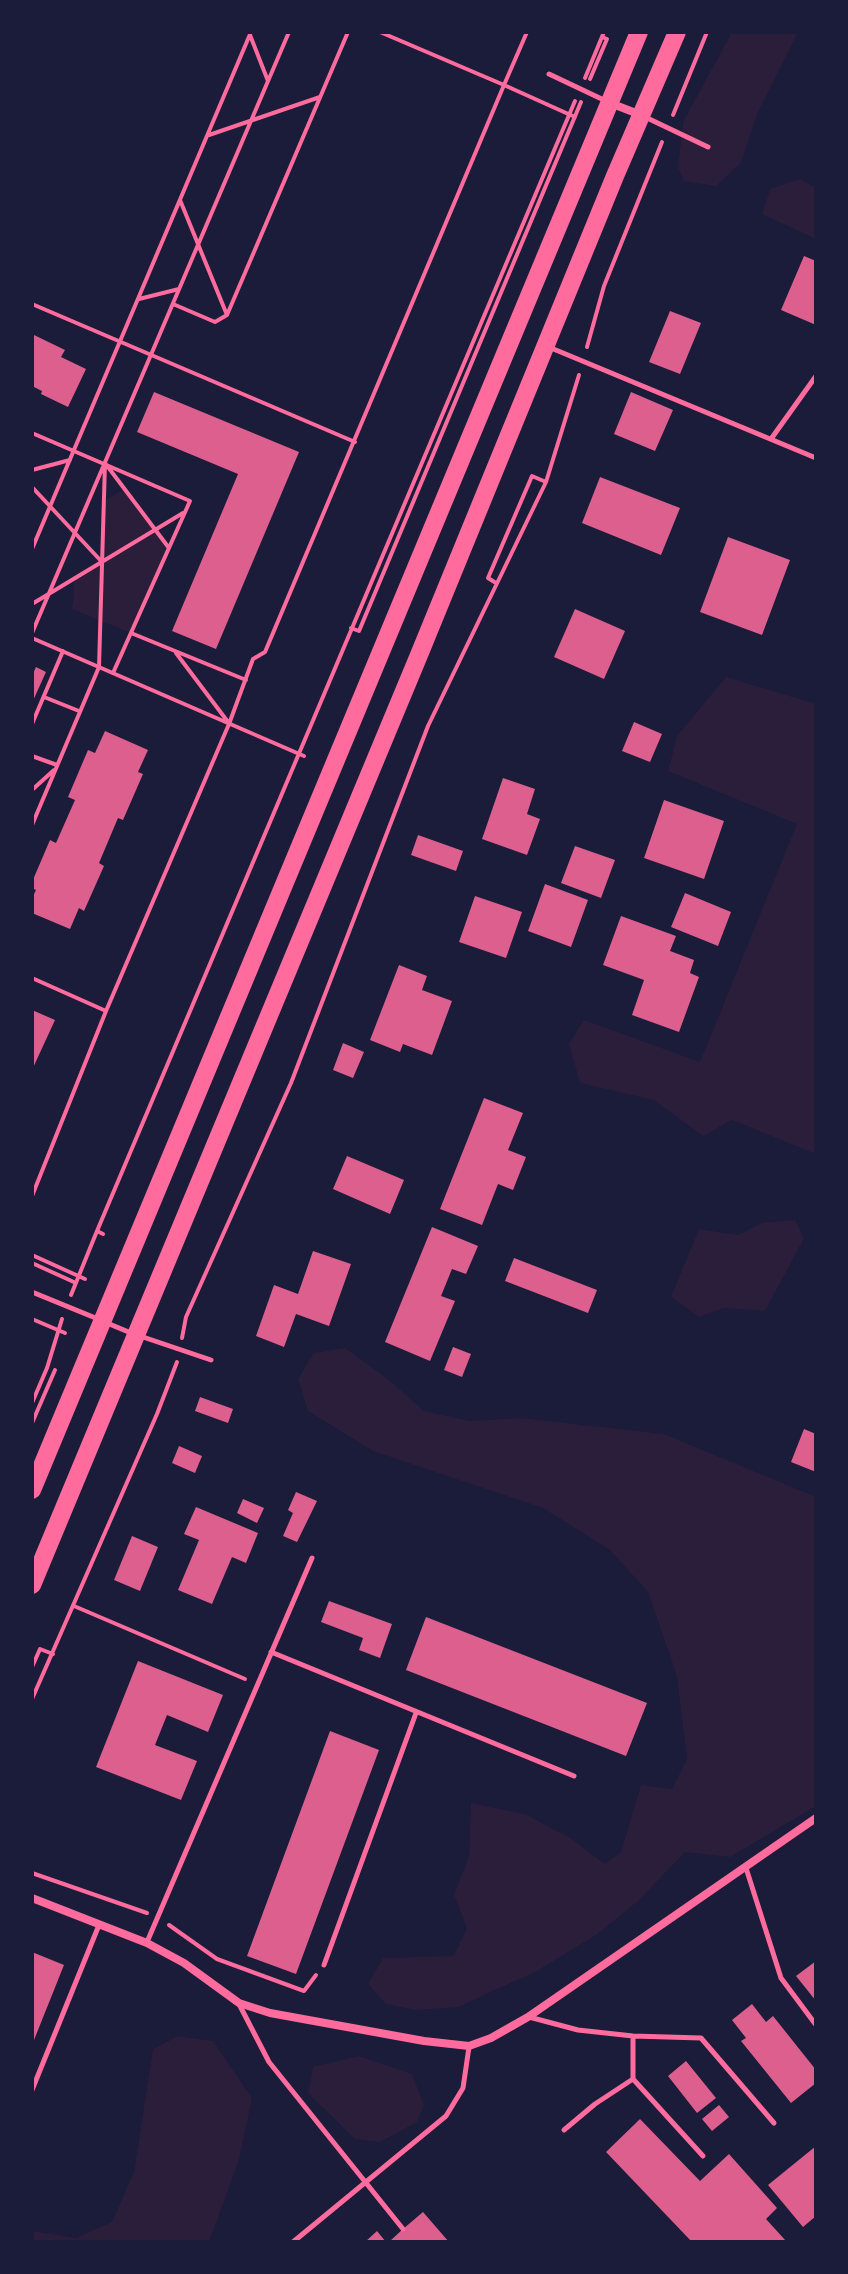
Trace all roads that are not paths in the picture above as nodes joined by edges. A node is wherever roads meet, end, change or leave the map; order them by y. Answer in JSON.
{"nodes":[{"id":1,"x":639,"y":32,"type":"edge"},
{"id":2,"x":677,"y":32,"type":"edge"},
{"id":3,"x":549,"y":74,"type":"dead end"},
{"id":4,"x":609,"y":102,"type":"junction"},
{"id":5,"x":641,"y":115,"type":"junction"},
{"id":6,"x":708,"y":147,"type":"dead end"},
{"id":7,"x":547,"y":346,"type":"junction"},
{"id":8,"x":816,"y":376,"type":"edge"},
{"id":9,"x":771,"y":439,"type":"junction"},
{"id":10,"x":816,"y":458,"type":"edge"},
{"id":11,"x":32,"y":1292,"type":"edge"},
{"id":12,"x":103,"y":1321,"type":"junction"},
{"id":13,"x":135,"y":1335,"type":"junction"},
{"id":14,"x":211,"y":1360,"type":"dead end"},
{"id":15,"x":32,"y":1490,"type":"edge"},
{"id":16,"x":312,"y":1558,"type":"dead end"},
{"id":17,"x":32,"y":1585,"type":"edge"},
{"id":18,"x":271,"y":1652,"type":"junction"},
{"id":19,"x":416,"y":1713,"type":"junction"},
{"id":20,"x":574,"y":1776,"type":"dead end"},
{"id":21,"x":816,"y":1818,"type":"edge"},
{"id":22,"x":745,"y":1867,"type":"junction"},
{"id":23,"x":32,"y":1898,"type":"edge"},
{"id":24,"x":100,"y":1924,"type":"junction"},
{"id":25,"x":147,"y":1943,"type":"junction"},
{"id":26,"x":324,"y":1965,"type":"road end"},
{"id":27,"x":239,"y":2003,"type":"junction"},
{"id":28,"x":528,"y":2017,"type":"junction"},
{"id":29,"x":816,"y":2025,"type":"edge"},
{"id":30,"x":633,"y":2036,"type":"junction"},
{"id":31,"x":469,"y":2046,"type":"junction"},
{"id":32,"x":633,"y":2079,"type":"junction"},
{"id":33,"x":32,"y":2090,"type":"edge"},
{"id":34,"x":774,"y":2123,"type":"dead end"},
{"id":35,"x":564,"y":2130,"type":"dead end"},
{"id":36,"x":703,"y":2156,"type":"dead end"},
{"id":37,"x":366,"y":2181,"type":"junction"},
{"id":38,"x":403,"y":2229,"type":"dead end"},
{"id":39,"x":293,"y":2242,"type":"edge"}],
"edges":[{"from":1,"to":4,"type":"highway"},
{"from":2,"to":5,"type":"highway"},
{"from":3,"to":4,"type":"lane"},
{"from":4,"to":5,"type":"street"},
{"from":4,"to":12,"type":"highway"},
{"from":5,"to":6,"type":"lane"},
{"from":5,"to":7,"type":"highway"},
{"from":7,"to":9,"type":"lane"},
{"from":7,"to":13,"type":"highway"},
{"from":8,"to":9,"type":"lane"},
{"from":9,"to":10,"type":"lane"},
{"from":11,"to":12,"type":"lane"},
{"from":12,"to":13,"type":"lane"},
{"from":12,"to":15,"type":"highway"},
{"from":13,"to":14,"type":"lane"},
{"from":13,"to":17,"type":"highway"},
{"from":16,"to":18,"type":"lane"},
{"from":18,"to":19,"type":"lane"},
{"from":18,"to":25,"type":"lane"},
{"from":19,"to":20,"type":"lane"},
{"from":19,"to":26,"type":"lane"},
{"from":21,"to":22,"type":"street"},
{"from":22,"to":28,"type":"street"},
{"from":22,"to":29,"type":"lane"},
{"from":23,"to":24,"type":"street"},
{"from":24,"to":25,"type":"street"},
{"from":24,"to":33,"type":"lane"},
{"from":25,"to":27,"type":"street"},
{"from":27,"to":31,"type":"street"},
{"from":27,"to":37,"type":"lane"},
{"from":28,"to":30,"type":"lane"},
{"from":28,"to":31,"type":"street"},
{"from":30,"to":32,"type":"lane"},
{"from":30,"to":34,"type":"lane"},
{"from":31,"to":37,"type":"lane"},
{"from":32,"to":35,"type":"lane"},
{"from":32,"to":36,"type":"lane"},
{"from":37,"to":38,"type":"lane"},
{"from":37,"to":39,"type":"lane"}]}
